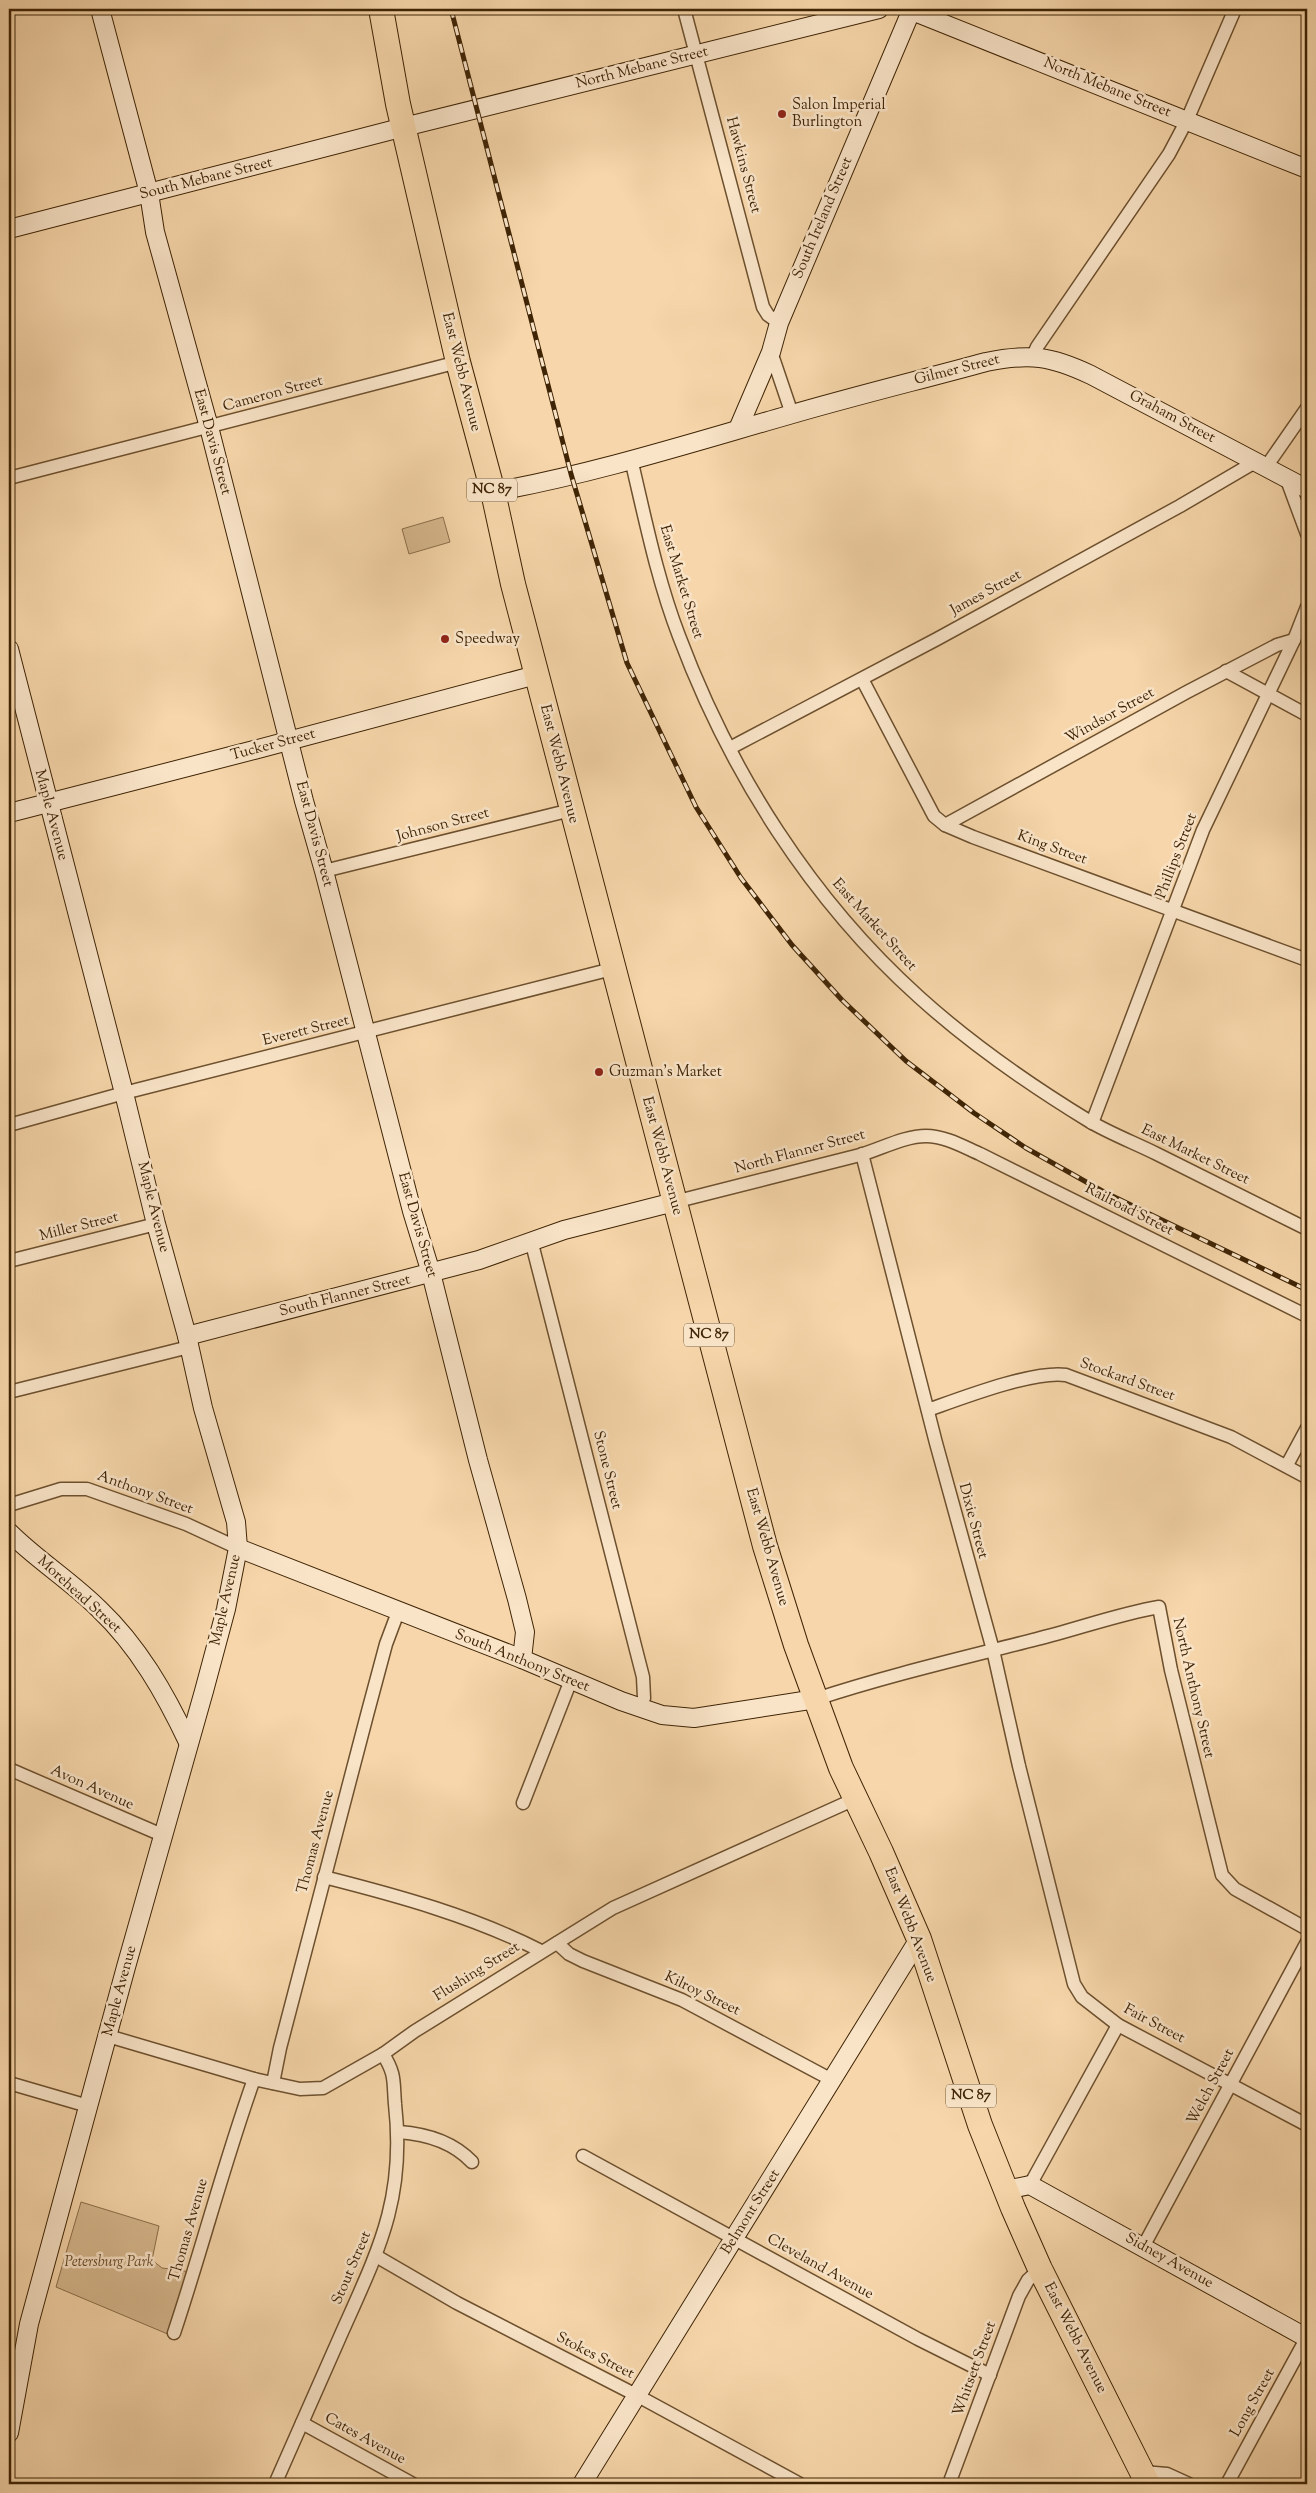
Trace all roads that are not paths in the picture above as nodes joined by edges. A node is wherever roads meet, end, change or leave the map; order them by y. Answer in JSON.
{"nodes":[{"id":1,"x":100,"y":9,"type":"edge"},
{"id":2,"x":381,"y":9,"type":"edge"},
{"id":3,"x":684,"y":9,"type":"edge"},
{"id":4,"x":879,"y":9,"type":"edge"},
{"id":5,"x":910,"y":9,"type":"edge"},
{"id":6,"x":1234,"y":9,"type":"edge"},
{"id":7,"x":697,"y":54,"type":"junction"},
{"id":8,"x":1187,"y":120,"type":"junction"},
{"id":9,"x":404,"y":127,"type":"junction"},
{"id":10,"x":1307,"y":169,"type":"edge"},
{"id":11,"x":149,"y":193,"type":"junction"},
{"id":12,"x":9,"y":229,"type":"edge"},
{"id":13,"x":779,"y":323,"type":"junction"},
{"id":14,"x":771,"y":352,"type":"junction"},
{"id":15,"x":1033,"y":356,"type":"junction"},
{"id":16,"x":458,"y":362,"type":"junction"},
{"id":17,"x":1307,"y":408,"type":"edge"},
{"id":18,"x":792,"y":414,"type":"junction"},
{"id":19,"x":209,"y":427,"type":"junction"},
{"id":20,"x":738,"y":429,"type":"junction"},
{"id":21,"x":631,"y":459,"type":"junction"},
{"id":22,"x":1260,"y":464,"type":"junction"},
{"id":23,"x":9,"y":478,"type":"edge"},
{"id":24,"x":1287,"y":480,"type":"junction"},
{"id":25,"x":1307,"y":489,"type":"edge"},
{"id":26,"x":493,"y":492,"type":"junction"},
{"id":27,"x":1307,"y":534,"type":"edge"},
{"id":28,"x":1307,"y":607,"type":"edge"},
{"id":29,"x":1294,"y":640,"type":"junction"},
{"id":30,"x":9,"y":649,"type":"edge"},
{"id":31,"x":1226,"y":671,"type":"junction"},
{"id":32,"x":536,"y":674,"type":"junction"},
{"id":33,"x":862,"y":679,"type":"junction"},
{"id":34,"x":1266,"y":695,"type":"junction"},
{"id":35,"x":1307,"y":716,"type":"edge"},
{"id":36,"x":289,"y":741,"type":"junction"},
{"id":37,"x":730,"y":748,"type":"junction"},
{"id":38,"x":48,"y":803,"type":"junction"},
{"id":39,"x":571,"y":810,"type":"junction"},
{"id":40,"x":9,"y":813,"type":"edge"},
{"id":41,"x":945,"y":825,"type":"junction"},
{"id":42,"x":324,"y":871,"type":"junction"},
{"id":43,"x":1174,"y":910,"type":"junction"},
{"id":44,"x":1307,"y":960,"type":"edge"},
{"id":45,"x":612,"y":969,"type":"junction"},
{"id":46,"x":367,"y":1033,"type":"junction"},
{"id":47,"x":124,"y":1093,"type":"junction"},
{"id":48,"x":1092,"y":1123,"type":"junction"},
{"id":49,"x":9,"y":1125,"type":"edge"},
{"id":50,"x":934,"y":1137,"type":"joint"},
{"id":51,"x":862,"y":1154,"type":"junction"},
{"id":52,"x":674,"y":1202,"type":"junction"},
{"id":53,"x":156,"y":1224,"type":"junction"},
{"id":54,"x":1307,"y":1229,"type":"edge"},
{"id":55,"x":531,"y":1240,"type":"junction"},
{"id":56,"x":9,"y":1261,"type":"edge"},
{"id":57,"x":431,"y":1273,"type":"junction"},
{"id":58,"x":1307,"y":1316,"type":"edge"},
{"id":59,"x":188,"y":1341,"type":"junction"},
{"id":60,"x":9,"y":1392,"type":"edge"},
{"id":61,"x":928,"y":1410,"type":"junction"},
{"id":62,"x":1307,"y":1428,"type":"edge"},
{"id":63,"x":1288,"y":1465,"type":"junction"},
{"id":64,"x":1306,"y":1476,"type":"dead end"},
{"id":65,"x":9,"y":1505,"type":"edge"},
{"id":66,"x":9,"y":1532,"type":"edge"},
{"id":67,"x":238,"y":1548,"type":"junction"},
{"id":68,"x":398,"y":1612,"type":"junction"},
{"id":69,"x":993,"y":1650,"type":"junction"},
{"id":70,"x":522,"y":1659,"type":"junction"},
{"id":71,"x":571,"y":1680,"type":"junction"},
{"id":72,"x":816,"y":1699,"type":"junction"},
{"id":73,"x":640,"y":1708,"type":"junction"},
{"id":74,"x":188,"y":1742,"type":"junction"},
{"id":75,"x":9,"y":1769,"type":"edge"},
{"id":76,"x":855,"y":1799,"type":"junction"},
{"id":77,"x":524,"y":1803,"type":"dead end"},
{"id":78,"x":162,"y":1835,"type":"junction"},
{"id":79,"x":324,"y":1877,"type":"junction"},
{"id":80,"x":1052,"y":1897,"type":"joint"},
{"id":81,"x":1307,"y":1929,"type":"edge"},
{"id":82,"x":919,"y":1939,"type":"junction"},
{"id":83,"x":1307,"y":1942,"type":"edge"},
{"id":84,"x":558,"y":1943,"type":"junction"},
{"id":85,"x":541,"y":1951,"type":"junction"},
{"id":86,"x":1118,"y":2025,"type":"junction"},
{"id":87,"x":108,"y":2036,"type":"junction"},
{"id":88,"x":383,"y":2054,"type":"junction"},
{"id":89,"x":254,"y":2079,"type":"junction"},
{"id":90,"x":832,"y":2080,"type":"junction"},
{"id":91,"x":9,"y":2083,"type":"edge"},
{"id":92,"x":273,"y":2083,"type":"junction"},
{"id":93,"x":1231,"y":2085,"type":"junction"},
{"id":94,"x":88,"y":2106,"type":"junction"},
{"id":95,"x":1307,"y":2125,"type":"edge"},
{"id":96,"x":399,"y":2132,"type":"junction"},
{"id":97,"x":583,"y":2156,"type":"dead end"},
{"id":98,"x":472,"y":2162,"type":"dead end"},
{"id":99,"x":1030,"y":2185,"type":"junction"},
{"id":100,"x":1006,"y":2190,"type":"junction"},
{"id":101,"x":735,"y":2238,"type":"junction"},
{"id":102,"x":1144,"y":2247,"type":"junction"},
{"id":103,"x":376,"y":2256,"type":"junction"},
{"id":104,"x":1040,"y":2269,"type":"junction"},
{"id":105,"x":174,"y":2333,"type":"dead end"},
{"id":106,"x":1307,"y":2337,"type":"edge"},
{"id":107,"x":990,"y":2375,"type":"junction"},
{"id":108,"x":638,"y":2396,"type":"junction"},
{"id":109,"x":302,"y":2423,"type":"junction"},
{"id":110,"x":9,"y":2433,"type":"edge"},
{"id":111,"x":1145,"y":2478,"type":"edge"},
{"id":112,"x":275,"y":2484,"type":"edge"},
{"id":113,"x":413,"y":2484,"type":"edge"},
{"id":114,"x":582,"y":2484,"type":"edge"},
{"id":115,"x":800,"y":2484,"type":"edge"},
{"id":116,"x":949,"y":2484,"type":"edge"},
{"id":117,"x":1189,"y":2484,"type":"edge"},
{"id":118,"x":1227,"y":2484,"type":"edge"}],
"edges":[{"from":1,"to":11,"type":"street","name":"East Davis Street"},
{"from":2,"to":9,"type":"highway","name":"East Webb Avenue","number":"NC 87"},
{"from":3,"to":7,"type":"street","name":"Hawkins Street"},
{"from":4,"to":7,"type":"street","name":"North Mebane Street"},
{"from":5,"to":8,"type":"street","name":"North Mebane Street"},
{"from":5,"to":13,"type":"street","name":"South Ireland Street"},
{"from":6,"to":8,"type":"street"},
{"from":7,"to":9,"type":"street","name":"North Mebane Street"},
{"from":7,"to":13,"type":"street","name":"Hawkins Street"},
{"from":8,"to":10,"type":"street","name":"North Mebane Street"},
{"from":8,"to":15,"type":"street"},
{"from":9,"to":11,"type":"street","name":"South Mebane Street"},
{"from":9,"to":16,"type":"highway","name":"East Webb Avenue","number":"NC 87"},
{"from":11,"to":12,"type":"street","name":"South Mebane Street"},
{"from":11,"to":19,"type":"street","name":"East Davis Street"},
{"from":13,"to":14,"type":"street","name":"South Ireland Street"},
{"from":14,"to":18,"type":"street"},
{"from":14,"to":20,"type":"street","name":"South Ireland Street"},
{"from":15,"to":18,"type":"street","name":"Gilmer Street"},
{"from":15,"to":22,"type":"street","name":"Graham Street"},
{"from":16,"to":19,"type":"street","name":"Cameron Street"},
{"from":16,"to":26,"type":"highway","name":"East Webb Avenue","number":"NC 87"},
{"from":17,"to":22,"type":"street","name":"James Street"},
{"from":18,"to":20,"type":"street","name":"Gilmer Street"},
{"from":19,"to":23,"type":"street","name":"Cameron Street"},
{"from":19,"to":36,"type":"street","name":"East Davis Street"},
{"from":20,"to":21,"type":"street","name":"Gilmer Street"},
{"from":21,"to":26,"type":"street","name":"Gilmer Street"},
{"from":21,"to":37,"type":"street","name":"East Market Street"},
{"from":22,"to":24,"type":"street","name":"Graham Street"},
{"from":22,"to":33,"type":"street","name":"James Street"},
{"from":24,"to":25,"type":"street","name":"Graham Street"},
{"from":24,"to":27,"type":"street"},
{"from":26,"to":32,"type":"highway","name":"East Webb Avenue","number":"NC 87"},
{"from":28,"to":29,"type":"street","name":"Phillips Street"},
{"from":29,"to":31,"type":"street","name":"Windsor Street"},
{"from":29,"to":34,"type":"street","name":"Phillips Street"},
{"from":30,"to":38,"type":"street","name":"Maple Avenue"},
{"from":31,"to":34,"type":"street"},
{"from":31,"to":41,"type":"street","name":"Windsor Street"},
{"from":32,"to":36,"type":"street","name":"Tucker Street"},
{"from":32,"to":39,"type":"highway","name":"East Webb Avenue","number":"NC 87"},
{"from":33,"to":37,"type":"street","name":"James Street"},
{"from":33,"to":41,"type":"street","name":"King Street"},
{"from":34,"to":35,"type":"street"},
{"from":34,"to":43,"type":"street","name":"Phillips Street"},
{"from":36,"to":38,"type":"street","name":"Tucker Street"},
{"from":36,"to":42,"type":"street","name":"East Davis Street"},
{"from":37,"to":48,"type":"street","name":"East Market Street"},
{"from":38,"to":40,"type":"street","name":"Tucker Street"},
{"from":38,"to":47,"type":"street","name":"Maple Avenue"},
{"from":39,"to":42,"type":"street","name":"Johnson Street"},
{"from":39,"to":45,"type":"highway","name":"East Webb Avenue","number":"NC 87"},
{"from":41,"to":43,"type":"street","name":"King Street"},
{"from":42,"to":46,"type":"street","name":"East Davis Street"},
{"from":43,"to":44,"type":"street","name":"King Street"},
{"from":43,"to":48,"type":"street","name":"Phillips Street"},
{"from":45,"to":46,"type":"street","name":"Everett Street"},
{"from":45,"to":52,"type":"highway","name":"East Webb Avenue","number":"NC 87"},
{"from":46,"to":47,"type":"street","name":"Everett Street"},
{"from":46,"to":57,"type":"street","name":"East Davis Street"},
{"from":47,"to":49,"type":"street","name":"Everett Street"},
{"from":47,"to":53,"type":"street","name":"Maple Avenue"},
{"from":48,"to":54,"type":"street","name":"East Market Street"},
{"from":50,"to":51,"type":"street","name":"North Flanner Street"},
{"from":50,"to":58,"type":"street","name":"Railroad Street"},
{"from":51,"to":52,"type":"street","name":"North Flanner Street"},
{"from":51,"to":61,"type":"street","name":"Dixie Street"},
{"from":52,"to":55,"type":"street","name":"South Flanner Street"},
{"from":52,"to":72,"type":"highway","name":"East Webb Avenue","number":"NC 87"},
{"from":53,"to":56,"type":"street","name":"Miller Street"},
{"from":53,"to":59,"type":"street","name":"Maple Avenue"},
{"from":55,"to":57,"type":"street","name":"South Flanner Street"},
{"from":55,"to":73,"type":"street","name":"Stone Street"},
{"from":57,"to":59,"type":"street","name":"South Flanner Street"},
{"from":57,"to":70,"type":"street","name":"East Davis Street"},
{"from":59,"to":60,"type":"street","name":"South Flanner Street"},
{"from":59,"to":67,"type":"street","name":"Maple Avenue"},
{"from":61,"to":63,"type":"street","name":"Stockard Street"},
{"from":61,"to":69,"type":"street","name":"Dixie Street"},
{"from":62,"to":63,"type":"street"},
{"from":63,"to":64,"type":"street","name":"Stockard Street"},
{"from":65,"to":67,"type":"street","name":"Anthony Street"},
{"from":66,"to":74,"type":"street","name":"Morehead Street"},
{"from":67,"to":68,"type":"street","name":"South Anthony Street"},
{"from":67,"to":74,"type":"street","name":"Maple Avenue"},
{"from":68,"to":70,"type":"street","name":"South Anthony Street"},
{"from":68,"to":79,"type":"street","name":"Thomas Avenue"},
{"from":69,"to":72,"type":"street","name":"North Anthony Street"},
{"from":69,"to":80,"type":"street","name":"Dixie Street"},
{"from":69,"to":81,"type":"street","name":"North Anthony Street"},
{"from":70,"to":71,"type":"street","name":"South Anthony Street"},
{"from":71,"to":73,"type":"street","name":"South Anthony Street"},
{"from":71,"to":77,"type":"street"},
{"from":72,"to":73,"type":"street","name":"South Anthony Street"},
{"from":72,"to":76,"type":"highway","name":"East Webb Avenue","number":"NC 87"},
{"from":74,"to":78,"type":"street","name":"Maple Avenue"},
{"from":75,"to":78,"type":"street","name":"Avon Avenue"},
{"from":76,"to":82,"type":"highway","name":"East Webb Avenue","number":"NC 87"},
{"from":76,"to":84,"type":"street","name":"Flushing Street"},
{"from":78,"to":87,"type":"street","name":"Maple Avenue"},
{"from":79,"to":85,"type":"street"},
{"from":79,"to":92,"type":"street","name":"Thomas Avenue"},
{"from":80,"to":86,"type":"street","name":"Fair Street"},
{"from":82,"to":90,"type":"street","name":"Belmont Street"},
{"from":82,"to":100,"type":"highway","name":"East Webb Avenue","number":"NC 87"},
{"from":83,"to":93,"type":"street","name":"Welch Street"},
{"from":84,"to":85,"type":"street","name":"Flushing Street"},
{"from":84,"to":90,"type":"street","name":"Kilroy Street"},
{"from":85,"to":88,"type":"street","name":"Flushing Street"},
{"from":86,"to":93,"type":"street","name":"Fair Street"},
{"from":86,"to":99,"type":"street"},
{"from":87,"to":89,"type":"street","name":"Flushing Street"},
{"from":87,"to":94,"type":"street","name":"Maple Avenue"},
{"from":88,"to":92,"type":"street","name":"Flushing Street"},
{"from":88,"to":96,"type":"street","name":"Stout Street"},
{"from":89,"to":92,"type":"street","name":"Flushing Street"},
{"from":89,"to":105,"type":"street","name":"Thomas Avenue"},
{"from":90,"to":101,"type":"street","name":"Belmont Street"},
{"from":91,"to":94,"type":"street"},
{"from":93,"to":95,"type":"street","name":"Fair Street"},
{"from":93,"to":102,"type":"street","name":"Welch Street"},
{"from":94,"to":110,"type":"street","name":"Maple Avenue"},
{"from":96,"to":98,"type":"street"},
{"from":96,"to":103,"type":"street","name":"Stout Street"},
{"from":97,"to":101,"type":"street","name":"Cleveland Avenue"},
{"from":99,"to":100,"type":"street"},
{"from":99,"to":102,"type":"street","name":"Sidney Avenue"},
{"from":100,"to":104,"type":"highway","name":"East Webb Avenue","number":"NC 87"},
{"from":101,"to":107,"type":"street","name":"Cleveland Avenue"},
{"from":101,"to":108,"type":"street","name":"Belmont Street"},
{"from":102,"to":106,"type":"street","name":"Sidney Avenue"},
{"from":103,"to":108,"type":"street","name":"Stokes Street"},
{"from":103,"to":109,"type":"street","name":"Stout Street"},
{"from":104,"to":107,"type":"street","name":"Whitsett Street"},
{"from":104,"to":111,"type":"highway","name":"East Webb Avenue","number":"NC 87"},
{"from":106,"to":118,"type":"street","name":"Long Street"},
{"from":107,"to":116,"type":"street","name":"Whitsett Street"},
{"from":108,"to":114,"type":"street","name":"Belmont Street"},
{"from":108,"to":115,"type":"street","name":"Stokes Street"},
{"from":109,"to":112,"type":"street","name":"Stout Street"},
{"from":109,"to":113,"type":"street","name":"Cates Avenue"},
{"from":111,"to":117,"type":"street"}]}
